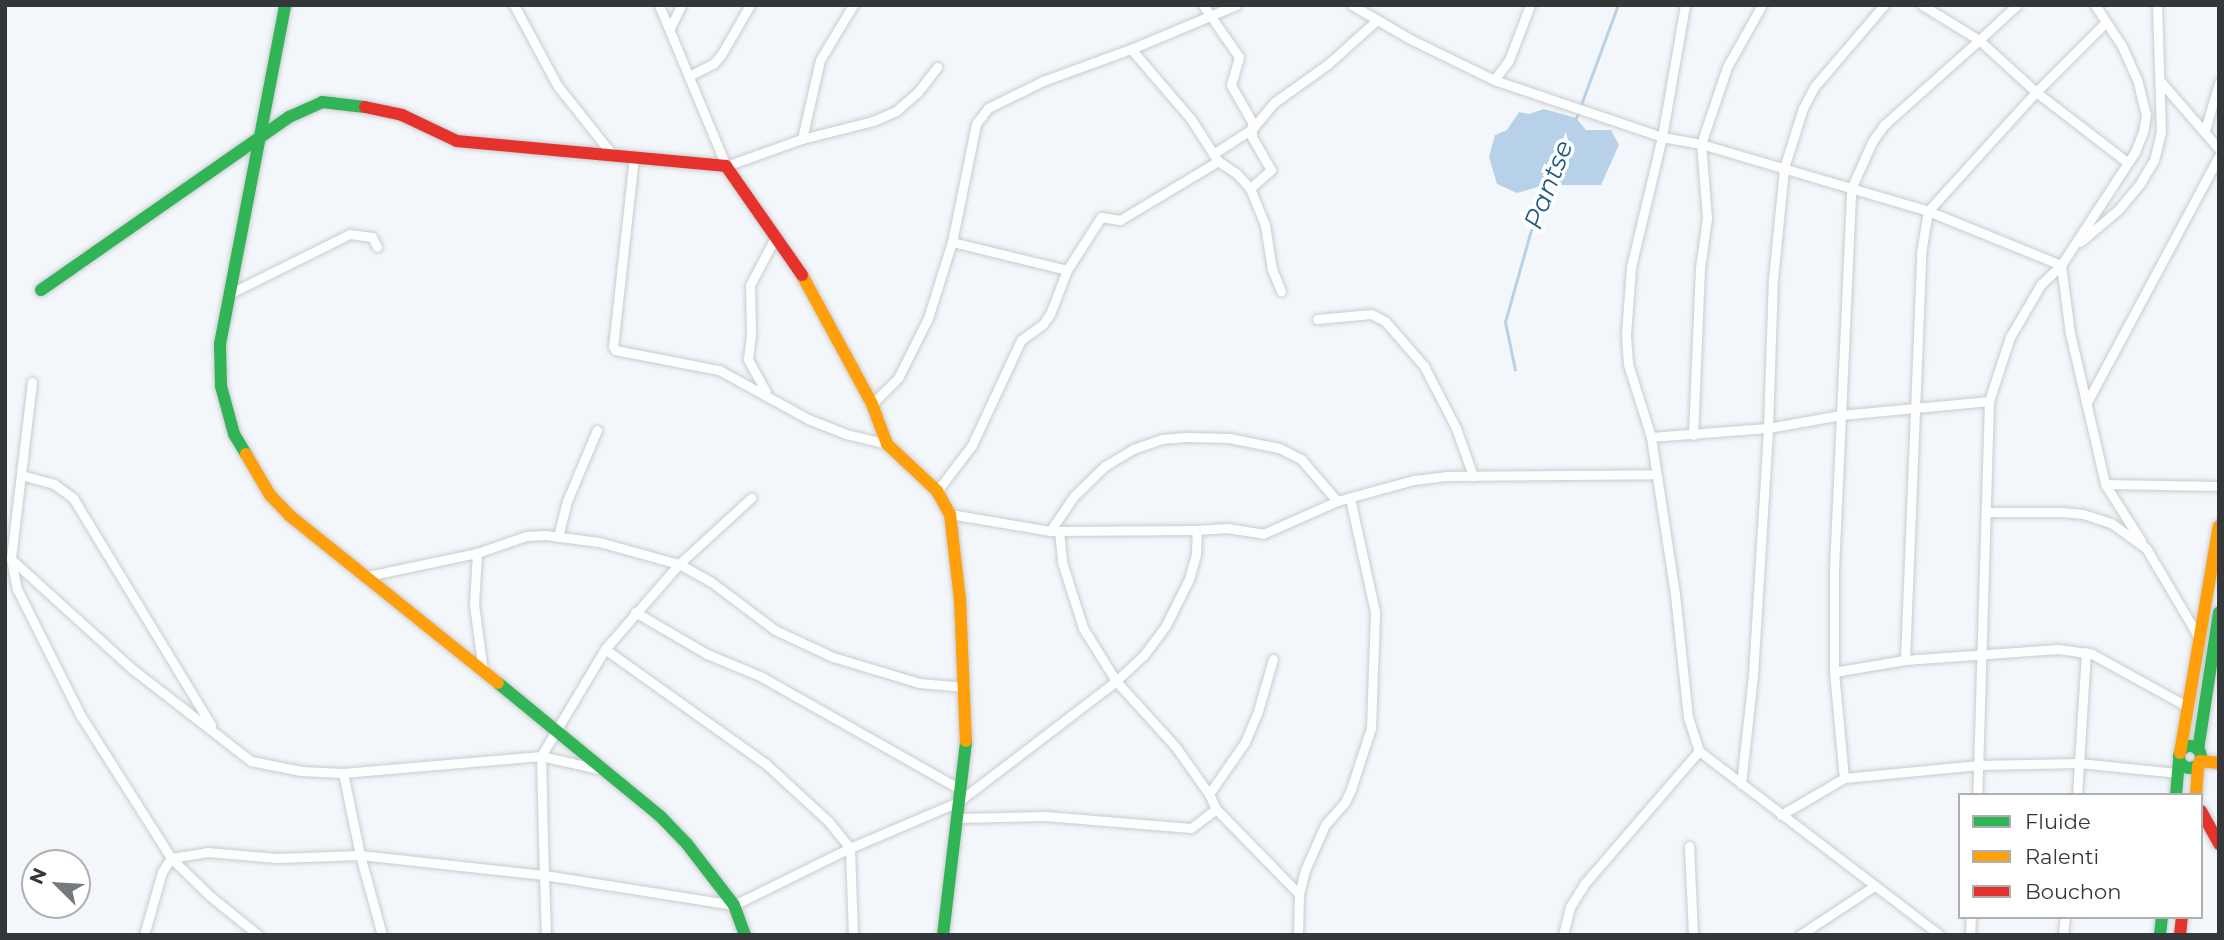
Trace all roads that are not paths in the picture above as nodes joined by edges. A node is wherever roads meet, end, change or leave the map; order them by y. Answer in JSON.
{"nodes":[{"id":1,"x":285,"y":5,"type":"edge"},
{"id":2,"x":514,"y":5,"type":"edge"},
{"id":3,"x":659,"y":5,"type":"edge"},
{"id":4,"x":681,"y":5,"type":"edge"},
{"id":5,"x":750,"y":5,"type":"edge"},
{"id":6,"x":853,"y":5,"type":"edge"},
{"id":7,"x":1203,"y":5,"type":"edge"},
{"id":8,"x":1236,"y":5,"type":"edge"},
{"id":9,"x":1352,"y":5,"type":"edge"},
{"id":10,"x":1530,"y":5,"type":"edge"},
{"id":11,"x":1685,"y":5,"type":"edge"},
{"id":12,"x":1762,"y":5,"type":"edge"},
{"id":13,"x":1884,"y":5,"type":"edge"},
{"id":14,"x":1922,"y":5,"type":"edge"},
{"id":15,"x":2017,"y":5,"type":"edge"},
{"id":16,"x":2095,"y":5,"type":"edge"},
{"id":17,"x":2157,"y":5,"type":"edge"},
{"id":18,"x":1210,"y":15,"type":"junction"},
{"id":19,"x":1376,"y":21,"type":"junction"},
{"id":20,"x":2106,"y":22,"type":"junction"},
{"id":21,"x":670,"y":27,"type":"junction"},
{"id":22,"x":1979,"y":40,"type":"junction"},
{"id":23,"x":1131,"y":49,"type":"junction"},
{"id":24,"x":937,"y":66,"type":"dead end"},
{"id":25,"x":689,"y":76,"type":"junction"},
{"id":26,"x":1494,"y":80,"type":"junction"},
{"id":27,"x":2162,"y":83,"type":"junction"},
{"id":28,"x":2219,"y":83,"type":"edge"},
{"id":29,"x":2036,"y":92,"type":"junction"},
{"id":30,"x":1252,"y":129,"type":"junction"},
{"id":31,"x":2205,"y":131,"type":"junction"},
{"id":32,"x":1662,"y":137,"type":"junction"},
{"id":33,"x":257,"y":138,"type":"junction"},
{"id":34,"x":802,"y":139,"type":"junction"},
{"id":35,"x":1701,"y":144,"type":"junction"},
{"id":36,"x":2219,"y":149,"type":"edge"},
{"id":37,"x":611,"y":153,"type":"junction"},
{"id":38,"x":2219,"y":156,"type":"edge"},
{"id":39,"x":634,"y":157,"type":"junction"},
{"id":40,"x":1215,"y":158,"type":"junction"},
{"id":41,"x":2127,"y":162,"type":"junction"},
{"id":42,"x":726,"y":166,"type":"junction"},
{"id":43,"x":1784,"y":168,"type":"junction"},
{"id":44,"x":1250,"y":188,"type":"junction"},
{"id":45,"x":1852,"y":188,"type":"junction"},
{"id":46,"x":1928,"y":211,"type":"junction"},
{"id":47,"x":775,"y":238,"type":"junction"},
{"id":48,"x":952,"y":242,"type":"junction"},
{"id":49,"x":377,"y":247,"type":"dead end"},
{"id":50,"x":2074,"y":248,"type":"junction"},
{"id":51,"x":2061,"y":265,"type":"junction"},
{"id":52,"x":1067,"y":270,"type":"junction"},
{"id":53,"x":41,"y":290,"type":"dead end"},
{"id":54,"x":1281,"y":291,"type":"dead end"},
{"id":55,"x":227,"y":295,"type":"junction"},
{"id":56,"x":1317,"y":318,"type":"dead end"},
{"id":57,"x":32,"y":382,"type":"dead end"},
{"id":58,"x":767,"y":394,"type":"junction"},
{"id":59,"x":1989,"y":401,"type":"junction"},
{"id":60,"x":872,"y":404,"type":"junction"},
{"id":61,"x":2086,"y":404,"type":"junction"},
{"id":62,"x":1914,"y":408,"type":"junction"},
{"id":63,"x":1841,"y":415,"type":"junction"},
{"id":64,"x":1768,"y":428,"type":"junction"},
{"id":65,"x":597,"y":430,"type":"dead end"},
{"id":66,"x":1693,"y":435,"type":"junction"},
{"id":67,"x":1651,"y":437,"type":"junction"},
{"id":68,"x":887,"y":444,"type":"junction"},
{"id":69,"x":1655,"y":474,"type":"junction"},
{"id":70,"x":21,"y":475,"type":"junction"},
{"id":71,"x":1473,"y":476,"type":"junction"},
{"id":72,"x":2105,"y":484,"type":"junction"},
{"id":73,"x":2219,"y":486,"type":"edge"},
{"id":74,"x":937,"y":491,"type":"junction"},
{"id":75,"x":751,"y":498,"type":"dead end"},
{"id":76,"x":1350,"y":498,"type":"junction"},
{"id":77,"x":1337,"y":501,"type":"junction"},
{"id":78,"x":1987,"y":512,"type":"junction"},
{"id":79,"x":950,"y":514,"type":"junction"},
{"id":80,"x":2219,"y":526,"type":"edge"},
{"id":81,"x":1197,"y":530,"type":"junction"},
{"id":82,"x":5,"y":531,"type":"edge"},
{"id":83,"x":1054,"y":531,"type":"junction"},
{"id":84,"x":558,"y":537,"type":"junction"},
{"id":85,"x":12,"y":542,"type":"junction"},
{"id":86,"x":2146,"y":548,"type":"junction"},
{"id":87,"x":477,"y":553,"type":"junction"},
{"id":88,"x":8,"y":563,"type":"edge"},
{"id":89,"x":678,"y":564,"type":"junction"},
{"id":90,"x":368,"y":576,"type":"junction"},
{"id":91,"x":635,"y":612,"type":"junction"},
{"id":92,"x":2219,"y":613,"type":"edge"},
{"id":93,"x":2197,"y":636,"type":"junction"},
{"id":94,"x":606,"y":649,"type":"junction"},
{"id":95,"x":1982,"y":652,"type":"junction"},
{"id":96,"x":2086,"y":652,"type":"junction"},
{"id":97,"x":1273,"y":659,"type":"dead end"},
{"id":98,"x":1905,"y":660,"type":"junction"},
{"id":99,"x":483,"y":671,"type":"junction"},
{"id":100,"x":1834,"y":672,"type":"junction"},
{"id":101,"x":1116,"y":681,"type":"junction"},
{"id":102,"x":965,"y":687,"type":"junction"},
{"id":103,"x":2188,"y":707,"type":"junction"},
{"id":104,"x":214,"y":730,"type":"junction"},
{"id":105,"x":557,"y":731,"type":"junction"},
{"id":106,"x":1699,"y":751,"type":"junction"},
{"id":107,"x":541,"y":756,"type":"junction"},
{"id":108,"x":2199,"y":759,"type":"junction"},
{"id":109,"x":2179,"y":762,"type":"junction"},
{"id":110,"x":2079,"y":763,"type":"junction"},
{"id":111,"x":2219,"y":763,"type":"edge"},
{"id":112,"x":1979,"y":765,"type":"junction"},
{"id":113,"x":604,"y":770,"type":"junction"},
{"id":114,"x":343,"y":773,"type":"junction"},
{"id":115,"x":1844,"y":778,"type":"junction"},
{"id":116,"x":1741,"y":784,"type":"junction"},
{"id":117,"x":1977,"y":793,"type":"edge"},
{"id":118,"x":2077,"y":793,"type":"edge"},
{"id":119,"x":2176,"y":793,"type":"edge"},
{"id":120,"x":2196,"y":793,"type":"edge"},
{"id":121,"x":1209,"y":794,"type":"junction"},
{"id":122,"x":959,"y":796,"type":"junction"},
{"id":123,"x":1216,"y":809,"type":"junction"},
{"id":124,"x":1781,"y":815,"type":"junction"},
{"id":125,"x":2203,"y":815,"type":"edge"},
{"id":126,"x":957,"y":818,"type":"junction"},
{"id":127,"x":2219,"y":844,"type":"edge"},
{"id":128,"x":1689,"y":846,"type":"dead end"},
{"id":129,"x":850,"y":848,"type":"junction"},
{"id":130,"x":360,"y":855,"type":"junction"},
{"id":131,"x":171,"y":858,"type":"junction"},
{"id":132,"x":544,"y":876,"type":"junction"},
{"id":133,"x":1874,"y":886,"type":"junction"},
{"id":134,"x":1299,"y":894,"type":"junction"},
{"id":135,"x":734,"y":905,"type":"junction"},
{"id":136,"x":144,"y":935,"type":"edge"},
{"id":137,"x":258,"y":935,"type":"edge"},
{"id":138,"x":382,"y":935,"type":"edge"},
{"id":139,"x":546,"y":935,"type":"edge"},
{"id":140,"x":745,"y":935,"type":"edge"},
{"id":141,"x":853,"y":935,"type":"edge"},
{"id":142,"x":943,"y":935,"type":"edge"},
{"id":143,"x":1297,"y":935,"type":"edge"},
{"id":144,"x":1563,"y":935,"type":"edge"},
{"id":145,"x":1693,"y":935,"type":"edge"},
{"id":146,"x":1800,"y":935,"type":"edge"},
{"id":147,"x":1940,"y":935,"type":"edge"}],
"edges":[{"from":1,"to":33,"type":"street"},
{"from":2,"to":37,"type":"street"},
{"from":3,"to":21,"type":"street"},
{"from":4,"to":21,"type":"street"},
{"from":5,"to":25,"type":"street"},
{"from":6,"to":34,"type":"street"},
{"from":7,"to":18,"type":"street"},
{"from":8,"to":18,"type":"street"},
{"from":9,"to":19,"type":"street"},
{"from":10,"to":26,"type":"street"},
{"from":11,"to":32,"type":"street"},
{"from":12,"to":35,"type":"street"},
{"from":13,"to":43,"type":"street"},
{"from":14,"to":22,"type":"street"},
{"from":15,"to":22,"type":"street"},
{"from":16,"to":20,"type":"street"},
{"from":17,"to":27,"type":"street"},
{"from":18,"to":23,"type":"street"},
{"from":18,"to":30,"type":"street"},
{"from":19,"to":26,"type":"street"},
{"from":19,"to":30,"type":"street"},
{"from":20,"to":29,"type":"street"},
{"from":20,"to":41,"type":"street"},
{"from":21,"to":25,"type":"street"},
{"from":22,"to":29,"type":"street"},
{"from":22,"to":45,"type":"street"},
{"from":23,"to":40,"type":"street"},
{"from":23,"to":48,"type":"street"},
{"from":24,"to":34,"type":"street"},
{"from":25,"to":42,"type":"street"},
{"from":26,"to":32,"type":"street"},
{"from":27,"to":31,"type":"street"},
{"from":27,"to":50,"type":"street"},
{"from":28,"to":31,"type":"street"},
{"from":29,"to":41,"type":"street"},
{"from":29,"to":46,"type":"street"},
{"from":30,"to":40,"type":"street"},
{"from":30,"to":44,"type":"street"},
{"from":31,"to":36,"type":"street"},
{"from":32,"to":35,"type":"street"},
{"from":32,"to":67,"type":"street"},
{"from":33,"to":37,"type":"street"},
{"from":33,"to":53,"type":"street"},
{"from":33,"to":55,"type":"street"},
{"from":34,"to":42,"type":"street"},
{"from":35,"to":43,"type":"street"},
{"from":35,"to":66,"type":"street"},
{"from":37,"to":39,"type":"street"},
{"from":38,"to":61,"type":"street"},
{"from":39,"to":42,"type":"street"},
{"from":39,"to":58,"type":"street"},
{"from":40,"to":44,"type":"street"},
{"from":40,"to":52,"type":"street"},
{"from":41,"to":50,"type":"street"},
{"from":42,"to":47,"type":"street"},
{"from":43,"to":45,"type":"street"},
{"from":43,"to":64,"type":"street"},
{"from":44,"to":54,"type":"street"},
{"from":45,"to":46,"type":"street"},
{"from":45,"to":63,"type":"street"},
{"from":46,"to":51,"type":"street"},
{"from":46,"to":62,"type":"street"},
{"from":47,"to":58,"type":"street"},
{"from":47,"to":60,"type":"street"},
{"from":48,"to":52,"type":"street"},
{"from":48,"to":60,"type":"street"},
{"from":49,"to":55,"type":"street"},
{"from":50,"to":51,"type":"street"},
{"from":51,"to":59,"type":"street"},
{"from":51,"to":61,"type":"street"},
{"from":52,"to":74,"type":"street"},
{"from":55,"to":90,"type":"street"},
{"from":56,"to":71,"type":"street"},
{"from":57,"to":70,"type":"street"},
{"from":58,"to":68,"type":"street"},
{"from":59,"to":62,"type":"street"},
{"from":59,"to":78,"type":"street"},
{"from":60,"to":68,"type":"street"},
{"from":61,"to":72,"type":"street"},
{"from":62,"to":63,"type":"street"},
{"from":62,"to":98,"type":"street"},
{"from":63,"to":64,"type":"street"},
{"from":63,"to":100,"type":"street"},
{"from":64,"to":66,"type":"street"},
{"from":64,"to":116,"type":"street"},
{"from":65,"to":84,"type":"street"},
{"from":66,"to":67,"type":"street"},
{"from":67,"to":69,"type":"street"},
{"from":68,"to":74,"type":"street"},
{"from":69,"to":71,"type":"street"},
{"from":69,"to":106,"type":"street"},
{"from":70,"to":85,"type":"street"},
{"from":70,"to":104,"type":"street"},
{"from":71,"to":76,"type":"street"},
{"from":72,"to":73,"type":"street"},
{"from":72,"to":86,"type":"street"},
{"from":74,"to":79,"type":"street"},
{"from":75,"to":89,"type":"street"},
{"from":76,"to":77,"type":"street"},
{"from":76,"to":134,"type":"street"},
{"from":77,"to":81,"type":"street"},
{"from":77,"to":83,"type":"street"},
{"from":78,"to":86,"type":"street"},
{"from":78,"to":95,"type":"street"},
{"from":79,"to":83,"type":"street"},
{"from":79,"to":102,"type":"street"},
{"from":80,"to":93,"type":"street"},
{"from":81,"to":83,"type":"street"},
{"from":81,"to":101,"type":"street"},
{"from":82,"to":85,"type":"street"},
{"from":83,"to":101,"type":"street"},
{"from":84,"to":87,"type":"street"},
{"from":84,"to":89,"type":"street"},
{"from":85,"to":88,"type":"street"},
{"from":86,"to":93,"type":"street"},
{"from":87,"to":90,"type":"street"},
{"from":87,"to":99,"type":"street"},
{"from":88,"to":104,"type":"street"},
{"from":88,"to":131,"type":"street"},
{"from":89,"to":91,"type":"street"},
{"from":89,"to":102,"type":"street"},
{"from":90,"to":99,"type":"street"},
{"from":91,"to":94,"type":"street"},
{"from":91,"to":122,"type":"street"},
{"from":92,"to":108,"type":"street"},
{"from":93,"to":103,"type":"street"},
{"from":94,"to":105,"type":"street"},
{"from":94,"to":129,"type":"street"},
{"from":95,"to":96,"type":"street"},
{"from":95,"to":98,"type":"street"},
{"from":95,"to":112,"type":"street"},
{"from":96,"to":103,"type":"street"},
{"from":96,"to":110,"type":"street"},
{"from":97,"to":121,"type":"street"},
{"from":98,"to":100,"type":"street"},
{"from":99,"to":105,"type":"street"},
{"from":100,"to":115,"type":"street"},
{"from":101,"to":121,"type":"street"},
{"from":101,"to":122,"type":"street"},
{"from":102,"to":122,"type":"street"},
{"from":103,"to":109,"type":"street"},
{"from":104,"to":114,"type":"street"},
{"from":105,"to":107,"type":"street"},
{"from":105,"to":113,"type":"street"},
{"from":106,"to":116,"type":"street"},
{"from":106,"to":144,"type":"street"},
{"from":107,"to":113,"type":"street"},
{"from":107,"to":114,"type":"street"},
{"from":107,"to":132,"type":"street"},
{"from":108,"to":109,"type":"street"},
{"from":108,"to":109,"type":"street"},
{"from":108,"to":111,"type":"street"},
{"from":108,"to":120,"type":"street"},
{"from":109,"to":110,"type":"street"},
{"from":109,"to":119,"type":"street"},
{"from":110,"to":112,"type":"street"},
{"from":110,"to":118,"type":"street"},
{"from":112,"to":115,"type":"street"},
{"from":112,"to":117,"type":"street"},
{"from":113,"to":135,"type":"street"},
{"from":114,"to":130,"type":"street"},
{"from":115,"to":124,"type":"street"},
{"from":116,"to":124,"type":"street"},
{"from":121,"to":123,"type":"street"},
{"from":122,"to":126,"type":"street"},
{"from":122,"to":129,"type":"street"},
{"from":123,"to":126,"type":"street"},
{"from":123,"to":134,"type":"street"},
{"from":124,"to":133,"type":"street"},
{"from":125,"to":127,"type":"street"},
{"from":126,"to":142,"type":"street"},
{"from":128,"to":145,"type":"street"},
{"from":129,"to":135,"type":"street"},
{"from":129,"to":141,"type":"street"},
{"from":130,"to":131,"type":"street"},
{"from":130,"to":132,"type":"street"},
{"from":130,"to":138,"type":"street"},
{"from":131,"to":136,"type":"street"},
{"from":131,"to":137,"type":"street"},
{"from":132,"to":135,"type":"street"},
{"from":132,"to":139,"type":"street"},
{"from":133,"to":146,"type":"street"},
{"from":133,"to":147,"type":"street"},
{"from":134,"to":143,"type":"street"},
{"from":135,"to":140,"type":"street"}]}
